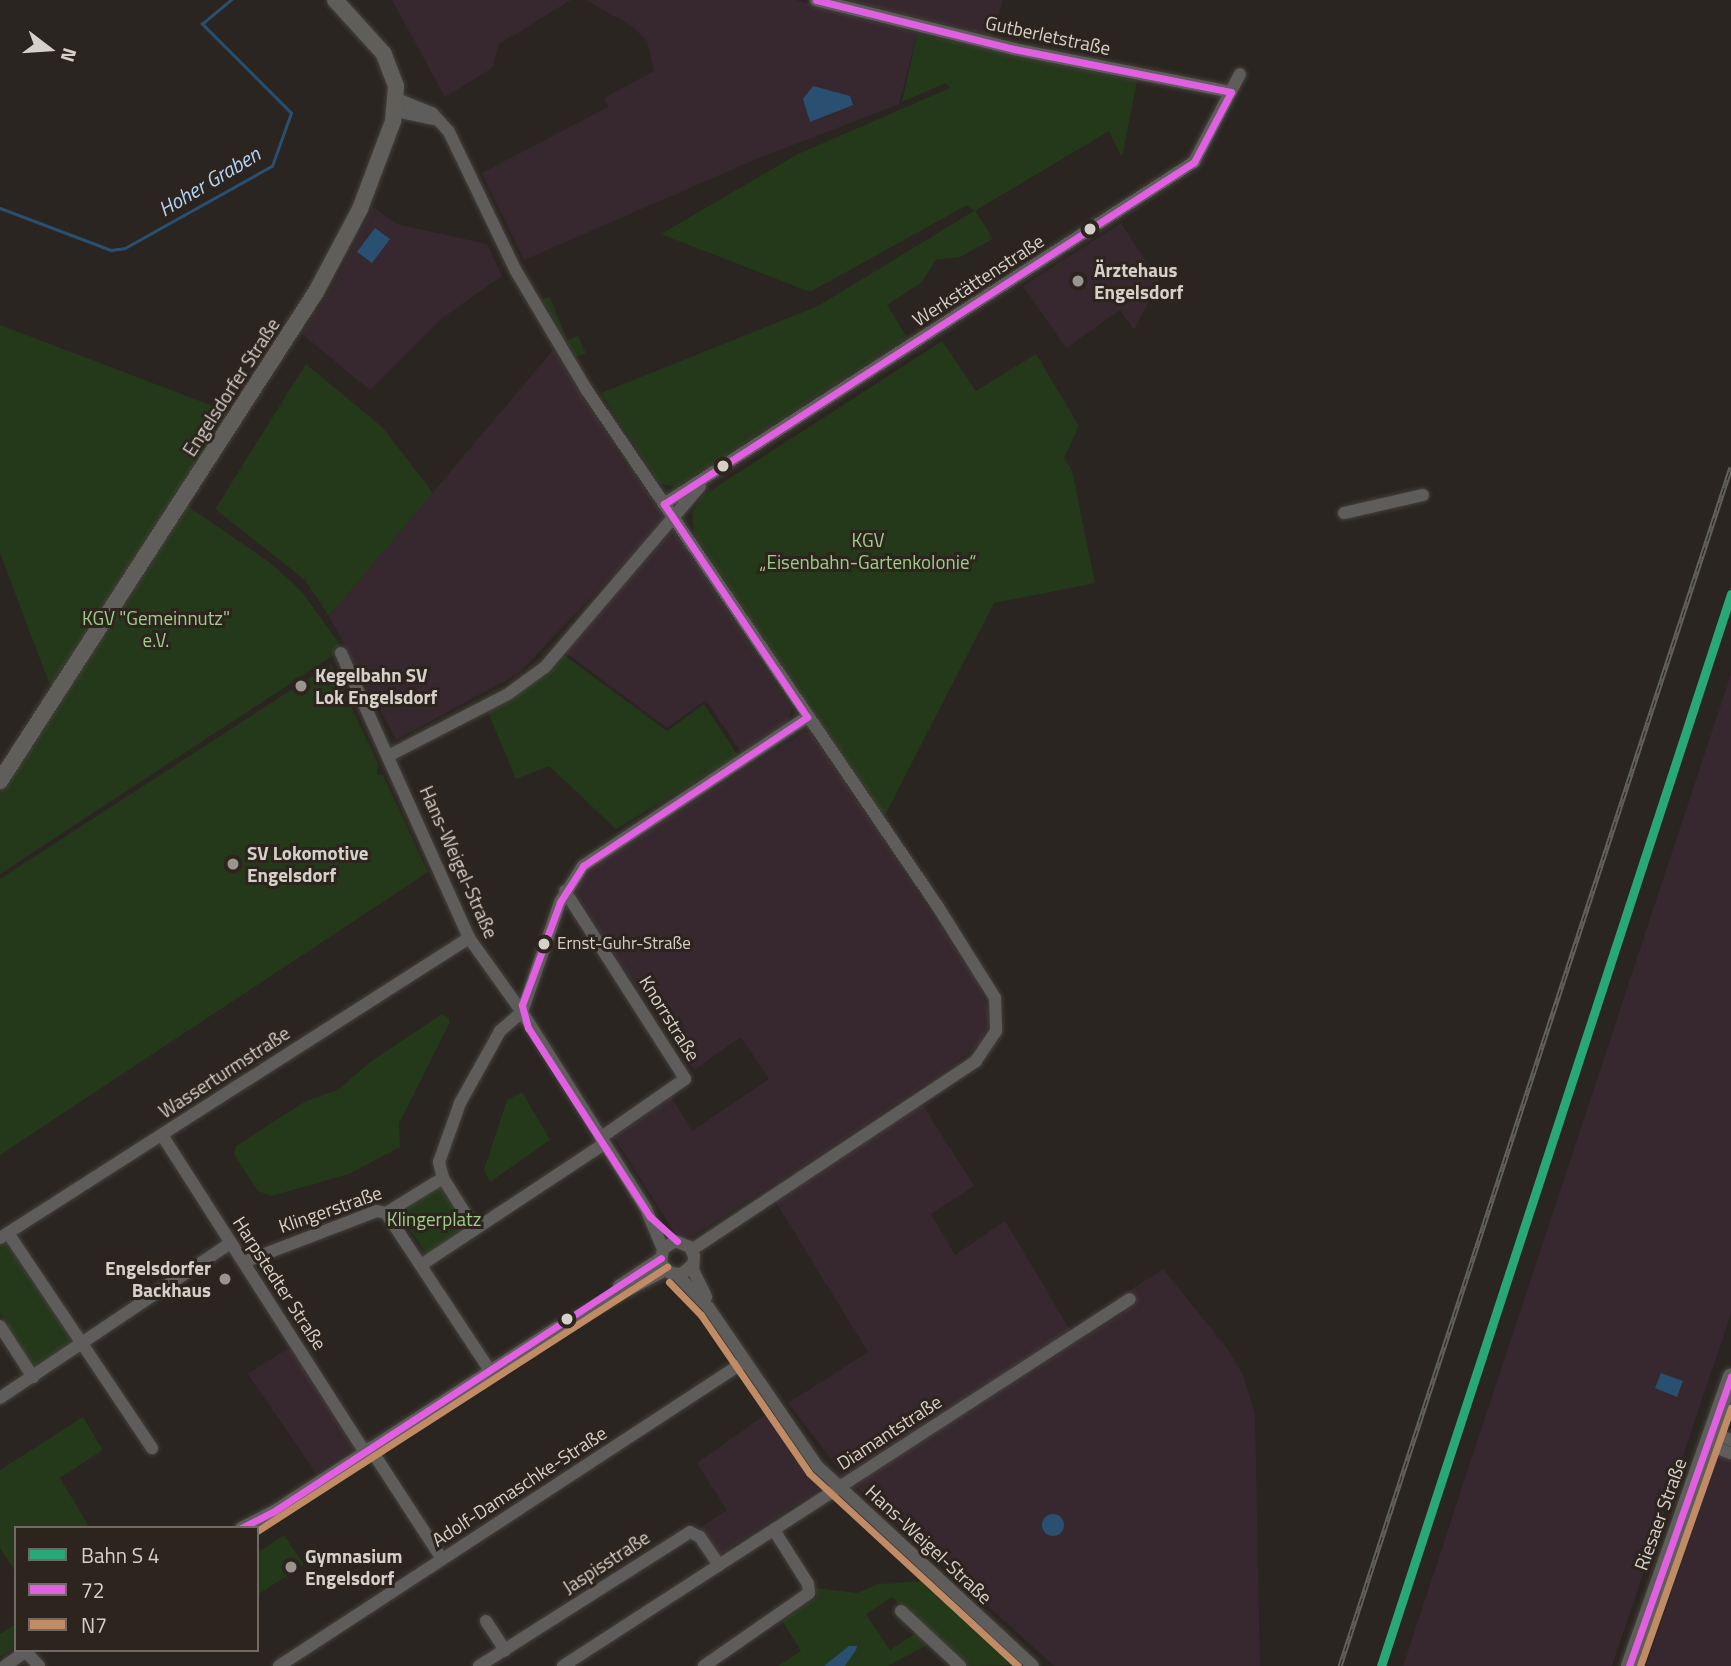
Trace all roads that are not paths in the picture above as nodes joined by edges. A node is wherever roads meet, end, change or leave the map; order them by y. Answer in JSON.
{"nodes":[{"id":1,"x":335,"y":0,"type":"edge"},
{"id":2,"x":816,"y":0,"type":"edge"},
{"id":3,"x":1240,"y":74,"type":"dead end"},
{"id":4,"x":1231,"y":92,"type":"junction"},
{"id":5,"x":396,"y":105,"type":"junction"},
{"id":6,"x":716,"y":472,"type":"junction"},
{"id":7,"x":1423,"y":495,"type":"dead end"},
{"id":8,"x":664,"y":504,"type":"junction"},
{"id":9,"x":1344,"y":513,"type":"dead end"},
{"id":10,"x":673,"y":518,"type":"junction"},
{"id":11,"x":341,"y":653,"type":"dead end"},
{"id":12,"x":807,"y":717,"type":"junction"},
{"id":13,"x":390,"y":755,"type":"junction"},
{"id":14,"x":0,"y":781,"type":"edge"},
{"id":15,"x":565,"y":891,"type":"junction"},
{"id":16,"x":469,"y":938,"type":"junction"},
{"id":17,"x":522,"y":1012,"type":"junction"},
{"id":18,"x":162,"y":1135,"type":"junction"},
{"id":19,"x":602,"y":1141,"type":"junction"},
{"id":20,"x":443,"y":1178,"type":"junction"},
{"id":21,"x":386,"y":1213,"type":"junction"},
{"id":22,"x":650,"y":1217,"type":"junction"},
{"id":23,"x":475,"y":1229,"type":"junction"},
{"id":24,"x":4,"y":1236,"type":"edge"},
{"id":25,"x":677,"y":1241,"type":"junction"},
{"id":26,"x":231,"y":1243,"type":"junction"},
{"id":27,"x":692,"y":1250,"type":"junction"},
{"id":28,"x":244,"y":1262,"type":"junction"},
{"id":29,"x":667,"y":1263,"type":"junction"},
{"id":30,"x":421,"y":1265,"type":"junction"},
{"id":31,"x":692,"y":1265,"type":"junction"},
{"id":32,"x":1130,"y":1299,"type":"dead end"},
{"id":33,"x":709,"y":1308,"type":"junction"},
{"id":34,"x":0,"y":1326,"type":"edge"},
{"id":35,"x":82,"y":1342,"type":"junction"},
{"id":36,"x":744,"y":1362,"type":"junction"},
{"id":37,"x":490,"y":1371,"type":"junction"},
{"id":38,"x":1731,"y":1376,"type":"edge"},
{"id":39,"x":33,"y":1377,"type":"junction"},
{"id":40,"x":0,"y":1398,"type":"edge"},
{"id":41,"x":1710,"y":1438,"type":"junction"},
{"id":42,"x":1731,"y":1440,"type":"edge"},
{"id":43,"x":152,"y":1448,"type":"dead end"},
{"id":44,"x":368,"y":1450,"type":"junction"},
{"id":45,"x":1731,"y":1453,"type":"edge"},
{"id":46,"x":839,"y":1487,"type":"junction"},
{"id":47,"x":244,"y":1526,"type":"edge"},
{"id":48,"x":774,"y":1530,"type":"junction"},
{"id":49,"x":442,"y":1559,"type":"junction"},
{"id":50,"x":719,"y":1565,"type":"junction"},
{"id":51,"x":901,"y":1611,"type":"dead end"},
{"id":52,"x":485,"y":1621,"type":"dead end"},
{"id":53,"x":505,"y":1650,"type":"junction"},
{"id":54,"x":26,"y":1652,"type":"edge"},
{"id":55,"x":956,"y":1665,"type":"edge"},
{"id":56,"x":5,"y":1666,"type":"edge"},
{"id":57,"x":279,"y":1666,"type":"edge"},
{"id":58,"x":479,"y":1666,"type":"edge"},
{"id":59,"x":563,"y":1666,"type":"edge"},
{"id":60,"x":704,"y":1666,"type":"edge"},
{"id":61,"x":1032,"y":1666,"type":"edge"},
{"id":62,"x":1629,"y":1666,"type":"edge"}],
"edges":[{"from":1,"to":5,"type":"main road"},
{"from":2,"to":4,"type":"street","name":"Gutberletstraße"},
{"from":3,"to":4,"type":"street","name":"Werkstättenstraße"},
{"from":4,"to":6,"type":"street","name":"Werkstättenstraße"},
{"from":5,"to":8,"type":"street"},
{"from":5,"to":14,"type":"main road","name":"Engelsdorfer Straße"},
{"from":6,"to":8,"type":"street","name":"Werkstättenstraße"},
{"from":6,"to":10,"type":"street","name":"Werkstättenstraße"},
{"from":7,"to":9,"type":"street"},
{"from":8,"to":10,"type":"street"},
{"from":10,"to":12,"type":"street"},
{"from":10,"to":13,"type":"street","name":"Werkstättenstraße"},
{"from":11,"to":13,"type":"street","name":"Hans-Weigel-Straße"},
{"from":12,"to":15,"type":"street"},
{"from":12,"to":27,"type":"street"},
{"from":13,"to":16,"type":"street","name":"Hans-Weigel-Straße"},
{"from":15,"to":17,"type":"street"},
{"from":15,"to":19,"type":"street","name":"Knorrstraße"},
{"from":16,"to":17,"type":"street","name":"Hans-Weigel-Straße"},
{"from":16,"to":18,"type":"street","name":"Wasserturmstraße"},
{"from":17,"to":19,"type":"street","name":"Hans-Weigel-Straße"},
{"from":17,"to":20,"type":"street"},
{"from":18,"to":24,"type":"street","name":"Wasserturmstraße"},
{"from":18,"to":26,"type":"street","name":"Harpstedter Straße"},
{"from":19,"to":22,"type":"street","name":"Hans-Weigel-Straße"},
{"from":19,"to":23,"type":"street"},
{"from":20,"to":21,"type":"street","name":"Klingerstraße"},
{"from":20,"to":23,"type":"street"},
{"from":21,"to":28,"type":"street","name":"Klingerstraße"},
{"from":21,"to":30,"type":"street"},
{"from":22,"to":25,"type":"street","name":"Hans-Weigel-Straße"},
{"from":22,"to":29,"type":"street","name":"Hans-Weigel-Straße"},
{"from":23,"to":30,"type":"street"},
{"from":24,"to":35,"type":"street"},
{"from":25,"to":27,"type":"street","name":"Hans-Weigel-Straße"},
{"from":25,"to":29,"type":"street"},
{"from":26,"to":28,"type":"street","name":"Harpstedter Straße"},
{"from":26,"to":35,"type":"street"},
{"from":27,"to":31,"type":"street"},
{"from":28,"to":44,"type":"street","name":"Harpstedter Straße"},
{"from":29,"to":31,"type":"street"},
{"from":29,"to":33,"type":"street","name":"Hans-Weigel-Straße"},
{"from":29,"to":37,"type":"street"},
{"from":30,"to":37,"type":"street"},
{"from":31,"to":33,"type":"street","name":"Hans-Weigel-Straße"},
{"from":32,"to":46,"type":"street","name":"Diamantstraße"},
{"from":33,"to":36,"type":"street","name":"Hans-Weigel-Straße"},
{"from":34,"to":39,"type":"street"},
{"from":35,"to":39,"type":"street"},
{"from":35,"to":43,"type":"street"},
{"from":36,"to":46,"type":"street","name":"Hans-Weigel-Straße"},
{"from":36,"to":49,"type":"street","name":"Adolf-Damaschke-Straße"},
{"from":37,"to":44,"type":"street"},
{"from":38,"to":41,"type":"main road","name":"Riesaer Straße"},
{"from":39,"to":40,"type":"street"},
{"from":41,"to":42,"type":"street"},
{"from":41,"to":45,"type":"street"},
{"from":41,"to":62,"type":"main road","name":"Riesaer Straße"},
{"from":44,"to":47,"type":"street"},
{"from":44,"to":49,"type":"street","name":"Harpstedter Straße"},
{"from":46,"to":48,"type":"street","name":"Diamantstraße"},
{"from":46,"to":61,"type":"street","name":"Hans-Weigel-Straße"},
{"from":48,"to":50,"type":"street","name":"Diamantstraße"},
{"from":48,"to":60,"type":"street"},
{"from":49,"to":57,"type":"street","name":"Adolf-Damaschke-Straße"},
{"from":50,"to":53,"type":"street","name":"Jaspisstraße"},
{"from":50,"to":59,"type":"street","name":"Diamantstraße"},
{"from":51,"to":55,"type":"street"},
{"from":52,"to":53,"type":"street"},
{"from":53,"to":58,"type":"street","name":"Jaspisstraße"},
{"from":54,"to":56,"type":"street"}]}
